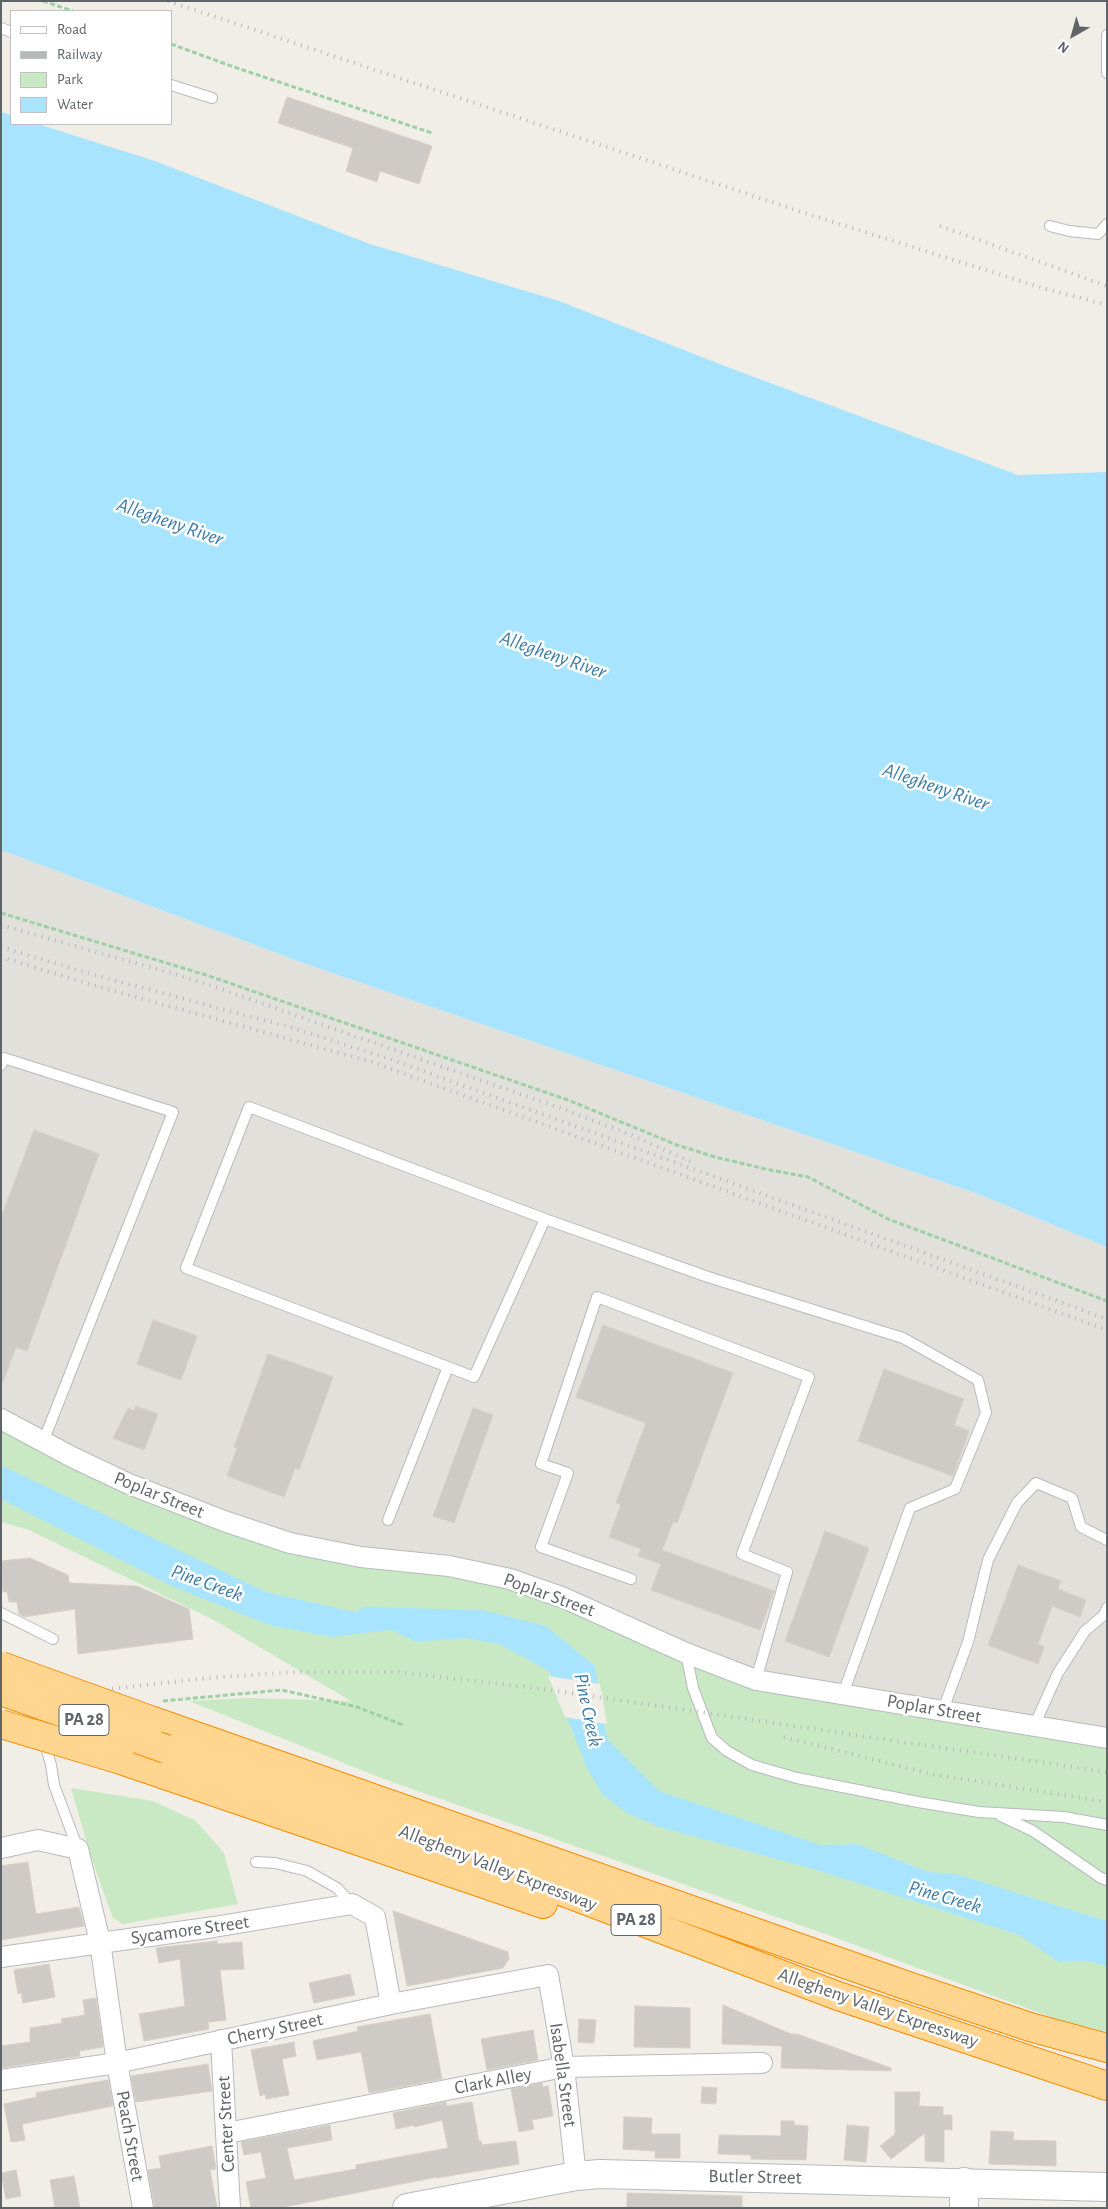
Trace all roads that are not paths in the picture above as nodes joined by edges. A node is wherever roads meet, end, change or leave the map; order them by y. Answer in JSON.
{"nodes":[{"id":1,"x":1107,"y":35,"type":"edge"},
{"id":2,"x":1107,"y":73,"type":"edge"},
{"id":3,"x":172,"y":85,"type":"edge"},
{"id":4,"x":212,"y":98,"type":"dead end"},
{"id":5,"x":1107,"y":224,"type":"edge"},
{"id":6,"x":1050,"y":226,"type":"dead end"},
{"id":7,"x":1,"y":1065,"type":"edge"},
{"id":8,"x":545,"y":1219,"type":"junction"},
{"id":9,"x":448,"y":1367,"type":"junction"},
{"id":10,"x":1,"y":1419,"type":"edge"},
{"id":11,"x":43,"y":1442,"type":"junction"},
{"id":12,"x":388,"y":1520,"type":"dead end"},
{"id":13,"x":1107,"y":1540,"type":"edge"},
{"id":14,"x":631,"y":1578,"type":"dead end"},
{"id":15,"x":1107,"y":1608,"type":"edge"},
{"id":16,"x":1,"y":1613,"type":"edge"},
{"id":17,"x":53,"y":1638,"type":"dead end"},
{"id":18,"x":686,"y":1653,"type":"junction"},
{"id":19,"x":1,"y":1666,"type":"edge"},
{"id":20,"x":756,"y":1680,"type":"junction"},
{"id":21,"x":1,"y":1691,"type":"edge"},
{"id":22,"x":843,"y":1694,"type":"junction"},
{"id":23,"x":943,"y":1710,"type":"junction"},
{"id":24,"x":37,"y":1715,"type":"dead end"},
{"id":25,"x":1,"y":1724,"type":"edge"},
{"id":26,"x":1034,"y":1726,"type":"junction"},
{"id":27,"x":1107,"y":1738,"type":"edge"},
{"id":28,"x":996,"y":1814,"type":"junction"},
{"id":29,"x":1107,"y":1825,"type":"edge"},
{"id":30,"x":1,"y":1848,"type":"edge"},
{"id":31,"x":78,"y":1849,"type":"junction"},
{"id":32,"x":256,"y":1862,"type":"dead end"},
{"id":33,"x":1107,"y":1880,"type":"edge"},
{"id":34,"x":352,"y":1904,"type":"junction"},
{"id":35,"x":100,"y":1942,"type":"junction"},
{"id":36,"x":1,"y":1957,"type":"edge"},
{"id":37,"x":548,"y":1975,"type":"joint"},
{"id":38,"x":838,"y":1996,"type":"junction"},
{"id":39,"x":391,"y":2004,"type":"junction"},
{"id":40,"x":222,"y":2040,"type":"junction"},
{"id":41,"x":1107,"y":2048,"type":"edge"},
{"id":42,"x":116,"y":2063,"type":"junction"},
{"id":43,"x":762,"y":2063,"type":"dead end"},
{"id":44,"x":564,"y":2067,"type":"junction"},
{"id":45,"x":1,"y":2080,"type":"edge"},
{"id":46,"x":1107,"y":2086,"type":"edge"},
{"id":47,"x":227,"y":2133,"type":"junction"},
{"id":48,"x":576,"y":2176,"type":"junction"},
{"id":49,"x":1107,"y":2187,"type":"edge"},
{"id":50,"x":964,"y":2195,"type":"edge"},
{"id":51,"x":143,"y":2208,"type":"edge"},
{"id":52,"x":230,"y":2208,"type":"edge"},
{"id":53,"x":408,"y":2208,"type":"edge"}],
"edges":[{"from":1,"to":2,"type":"lane"},
{"from":3,"to":4,"type":"lane"},
{"from":5,"to":6,"type":"lane"},
{"from":7,"to":11,"type":"lane"},
{"from":8,"to":9,"type":"lane"},
{"from":8,"to":9,"type":"lane"},
{"from":8,"to":22,"type":"lane"},
{"from":9,"to":12,"type":"lane"},
{"from":10,"to":11,"type":"street","name":"Poplar Street"},
{"from":11,"to":18,"type":"street","name":"Poplar Street"},
{"from":13,"to":23,"type":"lane"},
{"from":14,"to":20,"type":"lane"},
{"from":15,"to":26,"type":"lane"},
{"from":16,"to":17,"type":"lane"},
{"from":18,"to":20,"type":"street","name":"Poplar Street"},
{"from":18,"to":28,"type":"lane"},
{"from":19,"to":41,"type":"highway","name":"Allegheny Valley Expressway","number":"PA 28","bridge":true},
{"from":20,"to":22,"type":"street","name":"Poplar Street"},
{"from":21,"to":38,"type":"highway","name":"Allegheny Valley Expressway","number":"PA 28","bridge":true},
{"from":22,"to":23,"type":"street","name":"Poplar Street"},
{"from":23,"to":26,"type":"street","name":"Poplar Street"},
{"from":24,"to":31,"type":"lane"},
{"from":25,"to":38,"type":"highway","bridge":true},
{"from":26,"to":27,"type":"street","name":"Poplar Street"},
{"from":28,"to":29,"type":"lane"},
{"from":28,"to":33,"type":"lane"},
{"from":30,"to":31,"type":"street"},
{"from":31,"to":35,"type":"street","name":"Peach Street"},
{"from":32,"to":34,"type":"lane"},
{"from":34,"to":35,"type":"street","name":"Sycamore Street"},
{"from":34,"to":39,"type":"street"},
{"from":35,"to":36,"type":"street","name":"Sycamore Street"},
{"from":35,"to":42,"type":"street","name":"Peach Street"},
{"from":37,"to":39,"type":"street","name":"Cherry Street"},
{"from":37,"to":44,"type":"street","name":"Isabella Street"},
{"from":38,"to":46,"type":"highway","name":"Allegheny Valley Expressway","number":"PA 28"},
{"from":39,"to":40,"type":"street","name":"Cherry Street"},
{"from":40,"to":42,"type":"street","name":"Cherry Street"},
{"from":40,"to":47,"type":"street","name":"Center Street"},
{"from":42,"to":45,"type":"street","name":"Cherry Street"},
{"from":42,"to":51,"type":"street","name":"Peach Street"},
{"from":43,"to":44,"type":"street","name":"Clark Alley"},
{"from":44,"to":47,"type":"street","name":"Clark Alley"},
{"from":44,"to":48,"type":"street","name":"Isabella Street"},
{"from":47,"to":52,"type":"street","name":"Center Street"},
{"from":48,"to":50,"type":"street","name":"Butler Street"},
{"from":48,"to":53,"type":"street","name":"Butler Street"},
{"from":49,"to":50,"type":"street","name":"Butler Street"}]}
